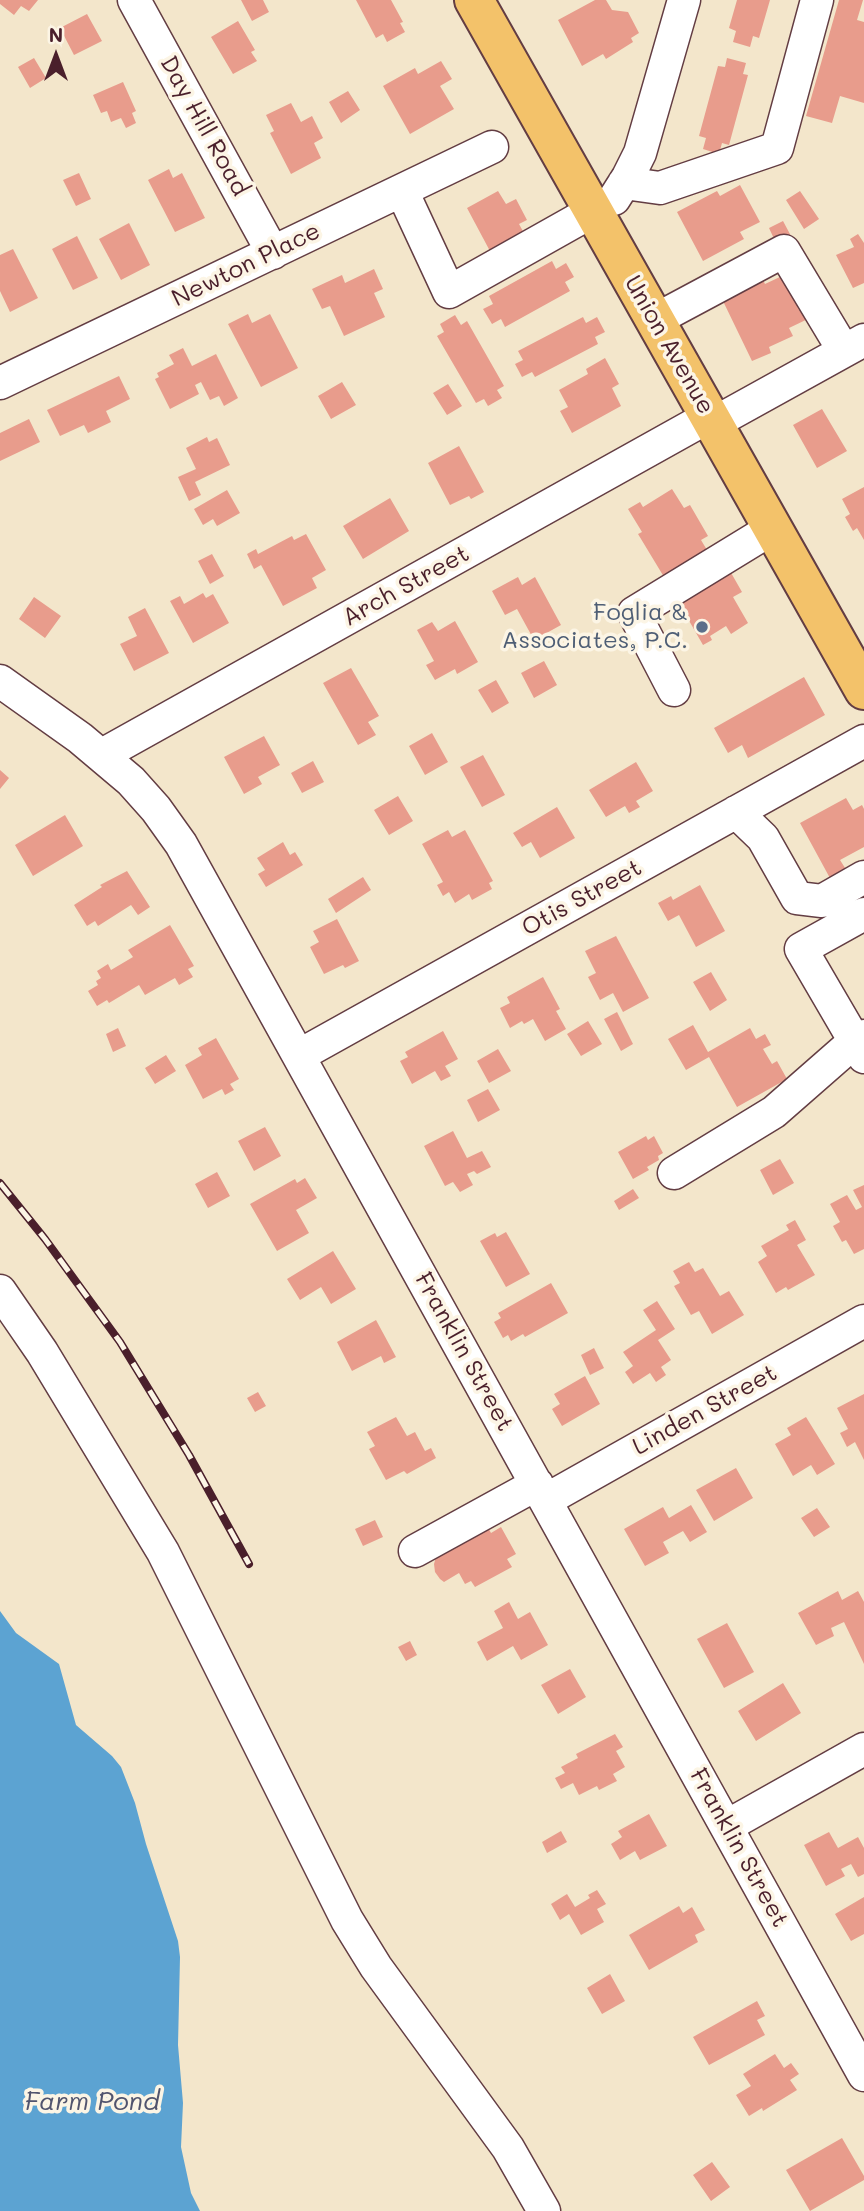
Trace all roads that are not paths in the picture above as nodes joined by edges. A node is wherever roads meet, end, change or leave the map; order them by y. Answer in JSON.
{"nodes":[{"id":1,"x":134,"y":0,"type":"edge"},
{"id":2,"x":474,"y":0,"type":"edge"},
{"id":3,"x":684,"y":0,"type":"edge"},
{"id":4,"x":817,"y":0,"type":"edge"},
{"id":5,"x":492,"y":147,"type":"dead end"},
{"id":6,"x":624,"y":183,"type":"junction"},
{"id":7,"x":402,"y":191,"type":"junction"},
{"id":8,"x":595,"y":215,"type":"junction"},
{"id":9,"x":273,"y":253,"type":"junction"},
{"id":10,"x":655,"y":320,"type":"junction"},
{"id":11,"x":854,"y":345,"type":"edge"},
{"id":12,"x":0,"y":383,"type":"edge"},
{"id":13,"x":712,"y":420,"type":"junction"},
{"id":14,"x":773,"y":528,"type":"junction"},
{"id":15,"x":0,"y":681,"type":"edge"},
{"id":16,"x":674,"y":690,"type":"dead end"},
{"id":17,"x":864,"y":690,"type":"edge"},
{"id":18,"x":864,"y":741,"type":"edge"},
{"id":19,"x":102,"y":755,"type":"junction"},
{"id":20,"x":736,"y":812,"type":"junction"},
{"id":21,"x":864,"y":877,"type":"edge"},
{"id":22,"x":864,"y":914,"type":"edge"},
{"id":23,"x":861,"y":1045,"type":"edge"},
{"id":24,"x":300,"y":1055,"type":"junction"},
{"id":25,"x":674,"y":1173,"type":"dead end"},
{"id":26,"x":0,"y":1291,"type":"edge"},
{"id":27,"x":864,"y":1321,"type":"edge"},
{"id":28,"x":542,"y":1492,"type":"junction"},
{"id":29,"x":415,"y":1551,"type":"dead end"},
{"id":30,"x":864,"y":1749,"type":"edge"},
{"id":31,"x":727,"y":1826,"type":"junction"},
{"id":32,"x":864,"y":2073,"type":"edge"},
{"id":33,"x":544,"y":2211,"type":"edge"}],
"edges":[{"from":1,"to":9,"type":"street","name":"Day Hill Road"},
{"from":2,"to":8,"type":"main road","name":"Union Avenue"},
{"from":3,"to":6,"type":"street"},
{"from":4,"to":6,"type":"street"},
{"from":5,"to":7,"type":"street","name":"Newton Place"},
{"from":6,"to":8,"type":"street"},
{"from":7,"to":8,"type":"street"},
{"from":7,"to":9,"type":"street","name":"Newton Place"},
{"from":8,"to":10,"type":"main road","name":"Union Avenue"},
{"from":9,"to":12,"type":"street","name":"Newton Place"},
{"from":10,"to":11,"type":"street"},
{"from":10,"to":13,"type":"main road","name":"Union Avenue"},
{"from":11,"to":13,"type":"street","name":"Arch Street"},
{"from":13,"to":14,"type":"main road","name":"Union Avenue"},
{"from":13,"to":19,"type":"street","name":"Arch Street"},
{"from":14,"to":16,"type":"street"},
{"from":14,"to":17,"type":"main road","name":"Union Avenue"},
{"from":15,"to":19,"type":"street","name":"Franklin Street"},
{"from":18,"to":20,"type":"street","name":"Otis Street"},
{"from":19,"to":24,"type":"street","name":"Franklin Street"},
{"from":20,"to":21,"type":"street"},
{"from":20,"to":24,"type":"street","name":"Otis Street"},
{"from":22,"to":23,"type":"street"},
{"from":23,"to":25,"type":"street"},
{"from":24,"to":28,"type":"street","name":"Franklin Street"},
{"from":26,"to":33,"type":"street"},
{"from":27,"to":28,"type":"street","name":"Linden Street"},
{"from":28,"to":29,"type":"street","name":"Linden Street"},
{"from":28,"to":31,"type":"street","name":"Franklin Street"},
{"from":30,"to":31,"type":"street"},
{"from":31,"to":32,"type":"street","name":"Franklin Street"}]}
